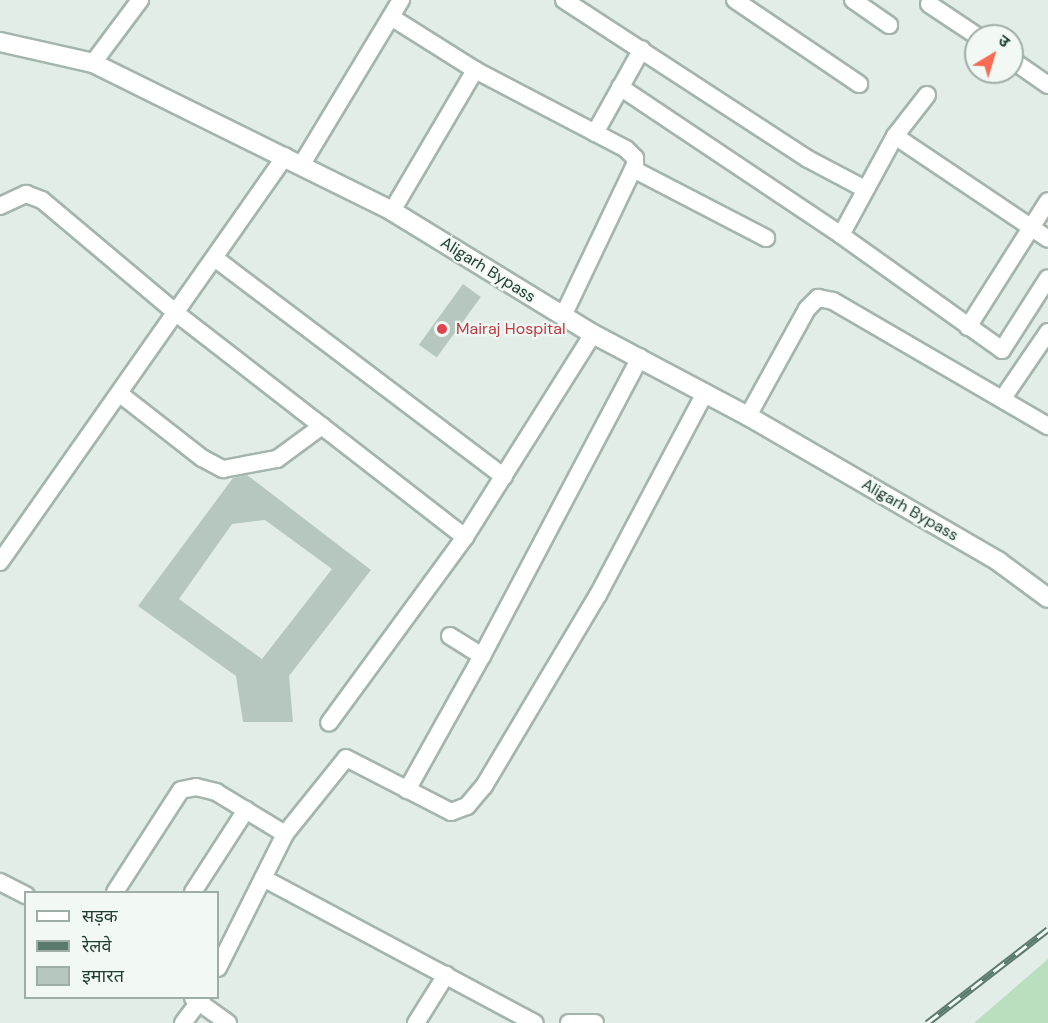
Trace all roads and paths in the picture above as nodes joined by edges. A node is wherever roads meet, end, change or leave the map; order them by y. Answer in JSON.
{"nodes":[{"id":1,"x":140,"y":0,"type":"edge"},
{"id":2,"x":401,"y":0,"type":"edge"},
{"id":3,"x":564,"y":0,"type":"edge"},
{"id":4,"x":735,"y":0,"type":"edge"},
{"id":5,"x":853,"y":0,"type":"edge"},
{"id":6,"x":929,"y":4,"type":"dead end"},
{"id":7,"x":391,"y":17,"type":"junction"},
{"id":8,"x":889,"y":25,"type":"dead end"},
{"id":9,"x":964,"y":27,"type":"edge"},
{"id":10,"x":0,"y":42,"type":"edge"},
{"id":11,"x":642,"y":49,"type":"junction"},
{"id":12,"x":93,"y":63,"type":"junction"},
{"id":13,"x":1024,"y":68,"type":"edge"},
{"id":14,"x":475,"y":69,"type":"junction"},
{"id":15,"x":859,"y":84,"type":"dead end"},
{"id":16,"x":1048,"y":84,"type":"edge"},
{"id":17,"x":620,"y":87,"type":"junction"},
{"id":18,"x":927,"y":95,"type":"dead end"},
{"id":19,"x":595,"y":133,"type":"junction"},
{"id":20,"x":895,"y":136,"type":"junction"},
{"id":21,"x":285,"y":156,"type":"junction"},
{"id":22,"x":302,"y":164,"type":"junction"},
{"id":23,"x":633,"y":169,"type":"junction"},
{"id":24,"x":866,"y":189,"type":"junction"},
{"id":25,"x":1048,"y":201,"type":"edge"},
{"id":26,"x":0,"y":206,"type":"edge"},
{"id":27,"x":392,"y":211,"type":"junction"},
{"id":28,"x":1031,"y":230,"type":"junction"},
{"id":29,"x":841,"y":235,"type":"junction"},
{"id":30,"x":766,"y":238,"type":"dead end"},
{"id":31,"x":1048,"y":239,"type":"edge"},
{"id":32,"x":216,"y":259,"type":"junction"},
{"id":33,"x":1048,"y":278,"type":"edge"},
{"id":34,"x":176,"y":313,"type":"junction"},
{"id":35,"x":563,"y":316,"type":"junction"},
{"id":36,"x":968,"y":327,"type":"junction"},
{"id":37,"x":1048,"y":332,"type":"edge"},
{"id":38,"x":592,"y":334,"type":"junction"},
{"id":39,"x":640,"y":357,"type":"junction"},
{"id":40,"x":705,"y":393,"type":"junction"},
{"id":41,"x":120,"y":394,"type":"junction"},
{"id":42,"x":1003,"y":398,"type":"junction"},
{"id":43,"x":748,"y":416,"type":"junction"},
{"id":44,"x":322,"y":426,"type":"junction"},
{"id":45,"x":1048,"y":426,"type":"edge"},
{"id":46,"x":504,"y":477,"type":"junction"},
{"id":47,"x":465,"y":537,"type":"junction"},
{"id":48,"x":0,"y":562,"type":"edge"},
{"id":49,"x":1048,"y":598,"type":"edge"},
{"id":50,"x":450,"y":636,"type":"dead end"},
{"id":51,"x":482,"y":656,"type":"junction"},
{"id":52,"x":329,"y":723,"type":"dead end"},
{"id":53,"x":407,"y":790,"type":"junction"},
{"id":54,"x":246,"y":810,"type":"junction"},
{"id":55,"x":285,"y":834,"type":"junction"},
{"id":56,"x":263,"y":878,"type":"junction"},
{"id":57,"x":0,"y":882,"type":"edge"},
{"id":58,"x":116,"y":891,"type":"edge"},
{"id":59,"x":194,"y":891,"type":"edge"},
{"id":60,"x":24,"y":894,"type":"edge"},
{"id":61,"x":219,"y":966,"type":"edge"},
{"id":62,"x":446,"y":975,"type":"junction"},
{"id":63,"x":198,"y":999,"type":"edge"},
{"id":64,"x":183,"y":1023,"type":"edge"},
{"id":65,"x":228,"y":1023,"type":"edge"},
{"id":66,"x":416,"y":1023,"type":"edge"},
{"id":67,"x":535,"y":1023,"type":"edge"},
{"id":68,"x":569,"y":1023,"type":"edge"},
{"id":69,"x":595,"y":1023,"type":"edge"}],
"edges":[{"from":1,"to":12,"type":"street"},
{"from":2,"to":7,"type":"street"},
{"from":3,"to":11,"type":"street"},
{"from":4,"to":15,"type":"street"},
{"from":5,"to":8,"type":"street"},
{"from":6,"to":9,"type":"street"},
{"from":7,"to":14,"type":"street"},
{"from":7,"to":22,"type":"street"},
{"from":10,"to":12,"type":"main road","name":"Aligarh Bypass"},
{"from":11,"to":17,"type":"street"},
{"from":11,"to":24,"type":"street"},
{"from":12,"to":21,"type":"main road","name":"Aligarh Bypass"},
{"from":13,"to":16,"type":"street"},
{"from":14,"to":19,"type":"street"},
{"from":14,"to":27,"type":"street"},
{"from":17,"to":19,"type":"street"},
{"from":17,"to":29,"type":"street"},
{"from":18,"to":20,"type":"street"},
{"from":19,"to":23,"type":"street"},
{"from":20,"to":24,"type":"street"},
{"from":20,"to":28,"type":"street"},
{"from":21,"to":22,"type":"main road","name":"Aligarh Bypass"},
{"from":21,"to":32,"type":"street"},
{"from":22,"to":27,"type":"main road","name":"Aligarh Bypass"},
{"from":23,"to":30,"type":"street"},
{"from":23,"to":35,"type":"street"},
{"from":24,"to":29,"type":"street"},
{"from":25,"to":28,"type":"street"},
{"from":26,"to":34,"type":"street"},
{"from":27,"to":35,"type":"main road","name":"Aligarh Bypass"},
{"from":28,"to":31,"type":"street"},
{"from":28,"to":36,"type":"street"},
{"from":29,"to":36,"type":"street"},
{"from":32,"to":34,"type":"street"},
{"from":32,"to":46,"type":"street"},
{"from":33,"to":36,"type":"street"},
{"from":34,"to":41,"type":"street"},
{"from":34,"to":44,"type":"street"},
{"from":35,"to":38,"type":"main road","name":"Aligarh Bypass"},
{"from":37,"to":42,"type":"street"},
{"from":38,"to":39,"type":"main road","name":"Aligarh Bypass"},
{"from":38,"to":46,"type":"street"},
{"from":39,"to":40,"type":"main road","name":"Aligarh Bypass"},
{"from":39,"to":51,"type":"street"},
{"from":40,"to":43,"type":"main road","name":"Aligarh Bypass"},
{"from":40,"to":53,"type":"street"},
{"from":41,"to":44,"type":"street"},
{"from":41,"to":48,"type":"street"},
{"from":42,"to":43,"type":"street"},
{"from":42,"to":45,"type":"street"},
{"from":43,"to":49,"type":"main road","name":"Aligarh Bypass"},
{"from":44,"to":47,"type":"street"},
{"from":46,"to":47,"type":"street"},
{"from":47,"to":52,"type":"street"},
{"from":50,"to":51,"type":"street"},
{"from":51,"to":53,"type":"street"},
{"from":53,"to":55,"type":"street"},
{"from":54,"to":55,"type":"street"},
{"from":54,"to":58,"type":"street"},
{"from":54,"to":59,"type":"street"},
{"from":55,"to":56,"type":"street"},
{"from":56,"to":61,"type":"street"},
{"from":56,"to":62,"type":"street"},
{"from":57,"to":60,"type":"street"},
{"from":62,"to":66,"type":"street"},
{"from":62,"to":67,"type":"street"},
{"from":63,"to":64,"type":"street"},
{"from":63,"to":65,"type":"street"},
{"from":68,"to":69,"type":"street"}]}
